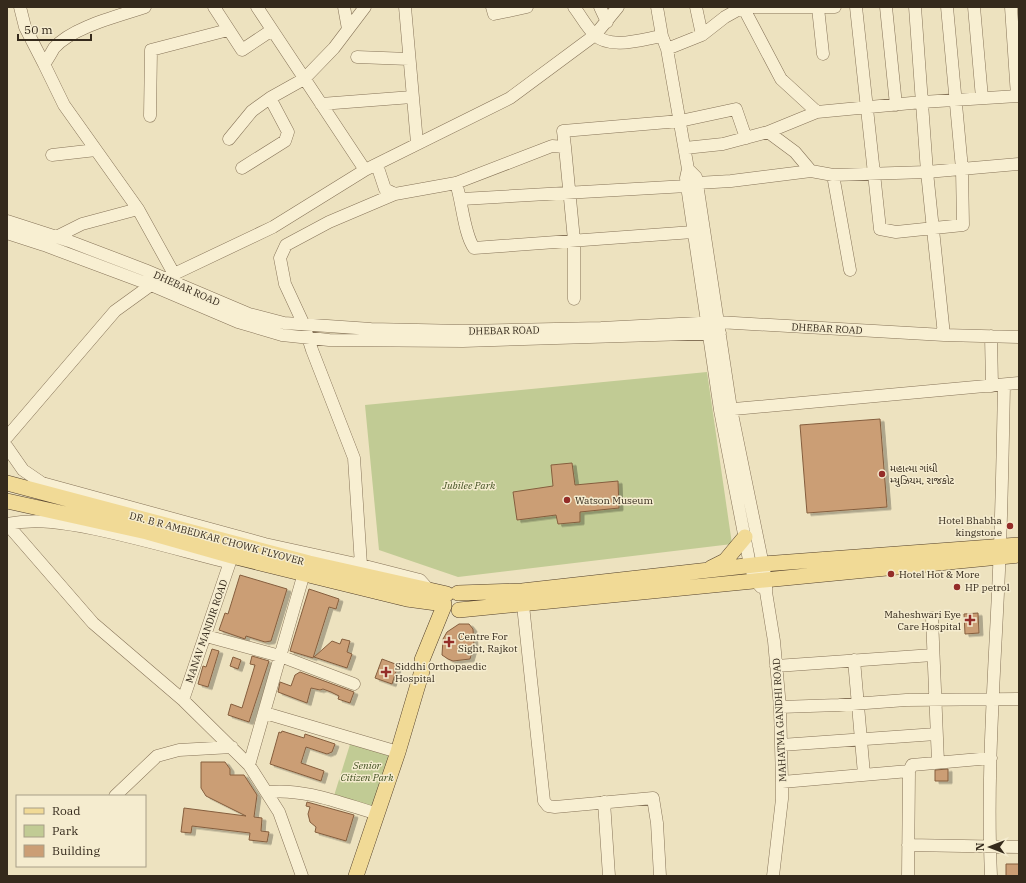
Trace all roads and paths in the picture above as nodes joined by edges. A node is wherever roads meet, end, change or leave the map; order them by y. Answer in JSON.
{"nodes":[{"id":1,"x":145,"y":7,"type":"edge"},
{"id":2,"x":214,"y":7,"type":"edge"},
{"id":3,"x":257,"y":7,"type":"edge"},
{"id":4,"x":344,"y":7,"type":"edge"},
{"id":5,"x":364,"y":7,"type":"edge"},
{"id":6,"x":405,"y":7,"type":"edge"},
{"id":7,"x":492,"y":7,"type":"edge"},
{"id":8,"x":527,"y":7,"type":"edge"},
{"id":9,"x":574,"y":7,"type":"edge"},
{"id":10,"x":600,"y":7,"type":"edge"},
{"id":11,"x":618,"y":7,"type":"edge"},
{"id":12,"x":657,"y":7,"type":"edge"},
{"id":13,"x":696,"y":7,"type":"edge"},
{"id":14,"x":743,"y":7,"type":"edge"},
{"id":15,"x":835,"y":7,"type":"edge"},
{"id":16,"x":856,"y":7,"type":"edge"},
{"id":17,"x":886,"y":7,"type":"edge"},
{"id":18,"x":914,"y":7,"type":"edge"},
{"id":19,"x":947,"y":7,"type":"edge"},
{"id":20,"x":974,"y":7,"type":"edge"},
{"id":21,"x":1011,"y":7,"type":"edge"},
{"id":22,"x":23,"y":8,"type":"edge"},
{"id":23,"x":818,"y":8,"type":"junction"},
{"id":24,"x":607,"y":22,"type":"junction"},
{"id":25,"x":348,"y":29,"type":"junction"},
{"id":26,"x":228,"y":30,"type":"junction"},
{"id":27,"x":272,"y":30,"type":"junction"},
{"id":28,"x":595,"y":35,"type":"junction"},
{"id":29,"x":702,"y":35,"type":"junction"},
{"id":30,"x":662,"y":36,"type":"junction"},
{"id":31,"x":667,"y":49,"type":"junction"},
{"id":32,"x":823,"y":54,"type":"dead end"},
{"id":33,"x":357,"y":57,"type":"dead end"},
{"id":34,"x":408,"y":59,"type":"junction"},
{"id":35,"x":44,"y":64,"type":"junction"},
{"id":36,"x":304,"y":79,"type":"junction"},
{"id":37,"x":1018,"y":96,"type":"edge"},
{"id":38,"x":412,"y":97,"type":"junction"},
{"id":39,"x":270,"y":98,"type":"junction"},
{"id":40,"x":982,"y":98,"type":"junction"},
{"id":41,"x":955,"y":100,"type":"junction"},
{"id":42,"x":922,"y":102,"type":"junction"},
{"id":43,"x":321,"y":104,"type":"junction"},
{"id":44,"x":896,"y":105,"type":"junction"},
{"id":45,"x":868,"y":107,"type":"junction"},
{"id":46,"x":817,"y":112,"type":"junction"},
{"id":47,"x":150,"y":116,"type":"dead end"},
{"id":48,"x":680,"y":121,"type":"junction"},
{"id":49,"x":768,"y":132,"type":"junction"},
{"id":50,"x":746,"y":138,"type":"junction"},
{"id":51,"x":228,"y":139,"type":"dead end"},
{"id":52,"x":417,"y":143,"type":"junction"},
{"id":53,"x":564,"y":147,"type":"junction"},
{"id":54,"x":685,"y":148,"type":"junction"},
{"id":55,"x":96,"y":150,"type":"junction"},
{"id":56,"x":52,"y":155,"type":"dead end"},
{"id":57,"x":1019,"y":164,"type":"edge"},
{"id":58,"x":377,"y":165,"type":"junction"},
{"id":59,"x":242,"y":168,"type":"dead end"},
{"id":60,"x":962,"y":169,"type":"junction"},
{"id":61,"x":365,"y":170,"type":"junction"},
{"id":62,"x":811,"y":171,"type":"junction"},
{"id":63,"x":927,"y":172,"type":"junction"},
{"id":64,"x":875,"y":173,"type":"junction"},
{"id":65,"x":833,"y":175,"type":"junction"},
{"id":66,"x":456,"y":183,"type":"junction"},
{"id":67,"x":692,"y":184,"type":"junction"},
{"id":68,"x":569,"y":192,"type":"junction"},
{"id":69,"x":395,"y":194,"type":"junction"},
{"id":70,"x":462,"y":199,"type":"junction"},
{"id":71,"x":138,"y":209,"type":"junction"},
{"id":72,"x":7,"y":221,"type":"edge"},
{"id":73,"x":933,"y":228,"type":"junction"},
{"id":74,"x":693,"y":232,"type":"junction"},
{"id":75,"x":7,"y":233,"type":"edge"},
{"id":76,"x":56,"y":237,"type":"junction"},
{"id":77,"x":574,"y":240,"type":"junction"},
{"id":78,"x":850,"y":270,"type":"dead end"},
{"id":79,"x":170,"y":276,"type":"junction"},
{"id":80,"x":151,"y":285,"type":"junction"},
{"id":81,"x":574,"y":299,"type":"dead end"},
{"id":82,"x":304,"y":325,"type":"junction"},
{"id":83,"x":713,"y":328,"type":"junction"},
{"id":84,"x":944,"y":335,"type":"junction"},
{"id":85,"x":991,"y":336,"type":"junction"},
{"id":86,"x":1019,"y":337,"type":"edge"},
{"id":87,"x":309,"y":338,"type":"junction"},
{"id":88,"x":1019,"y":383,"type":"edge"},
{"id":89,"x":998,"y":385,"type":"junction"},
{"id":90,"x":726,"y":410,"type":"junction"},
{"id":91,"x":7,"y":438,"type":"edge"},
{"id":92,"x":7,"y":448,"type":"edge"},
{"id":93,"x":7,"y":483,"type":"edge"},
{"id":94,"x":7,"y":501,"type":"edge"},
{"id":95,"x":7,"y":524,"type":"edge"},
{"id":96,"x":745,"y":537,"type":"junction"},
{"id":97,"x":1019,"y":545,"type":"edge"},
{"id":98,"x":1000,"y":551,"type":"junction"},
{"id":99,"x":1019,"y":556,"type":"edge"},
{"id":100,"x":230,"y":562,"type":"junction"},
{"id":101,"x":361,"y":565,"type":"junction"},
{"id":102,"x":757,"y":565,"type":"junction"},
{"id":103,"x":708,"y":570,"type":"junction"},
{"id":104,"x":302,"y":580,"type":"junction"},
{"id":105,"x":763,"y":584,"type":"junction"},
{"id":106,"x":408,"y":592,"type":"junction"},
{"id":107,"x":427,"y":596,"type":"junction"},
{"id":108,"x":523,"y":598,"type":"junction"},
{"id":109,"x":451,"y":603,"type":"junction"},
{"id":110,"x":932,"y":618,"type":"dead end"},
{"id":111,"x":206,"y":636,"type":"junction"},
{"id":112,"x":933,"y":655,"type":"junction"},
{"id":113,"x":280,"y":656,"type":"junction"},
{"id":114,"x":854,"y":660,"type":"junction"},
{"id":115,"x":776,"y":666,"type":"junction"},
{"id":116,"x":354,"y":684,"type":"dead end"},
{"id":117,"x":934,"y":699,"type":"junction"},
{"id":118,"x":992,"y":699,"type":"junction"},
{"id":119,"x":1019,"y":699,"type":"edge"},
{"id":120,"x":183,"y":700,"type":"junction"},
{"id":121,"x":858,"y":704,"type":"junction"},
{"id":122,"x":780,"y":707,"type":"junction"},
{"id":123,"x":265,"y":713,"type":"junction"},
{"id":124,"x":936,"y":734,"type":"junction"},
{"id":125,"x":861,"y":739,"type":"junction"},
{"id":126,"x":781,"y":745,"type":"junction"},
{"id":127,"x":232,"y":747,"type":"junction"},
{"id":128,"x":398,"y":752,"type":"junction"},
{"id":129,"x":991,"y":758,"type":"junction"},
{"id":130,"x":938,"y":762,"type":"junction"},
{"id":131,"x":248,"y":765,"type":"junction"},
{"id":132,"x":909,"y":771,"type":"junction"},
{"id":133,"x":864,"y":774,"type":"junction"},
{"id":134,"x":782,"y":782,"type":"junction"},
{"id":135,"x":268,"y":792,"type":"junction"},
{"id":136,"x":116,"y":795,"type":"edge"},
{"id":137,"x":604,"y":802,"type":"junction"},
{"id":138,"x":378,"y":814,"type":"junction"},
{"id":139,"x":908,"y":846,"type":"junction"},
{"id":140,"x":989,"y":846,"type":"junction"},
{"id":141,"x":1019,"y":847,"type":"edge"},
{"id":142,"x":302,"y":876,"type":"edge"},
{"id":143,"x":356,"y":876,"type":"edge"},
{"id":144,"x":609,"y":876,"type":"edge"},
{"id":145,"x":660,"y":876,"type":"edge"},
{"id":146,"x":773,"y":876,"type":"edge"},
{"id":147,"x":908,"y":876,"type":"edge"},
{"id":148,"x":990,"y":876,"type":"edge"}],
"edges":[{"from":1,"to":35,"type":"street"},
{"from":2,"to":26,"type":"street"},
{"from":3,"to":27,"type":"street"},
{"from":4,"to":25,"type":"street"},
{"from":5,"to":25,"type":"street"},
{"from":6,"to":34,"type":"street"},
{"from":7,"to":8,"type":"street"},
{"from":9,"to":28,"type":"street"},
{"from":10,"to":24,"type":"street"},
{"from":11,"to":24,"type":"street"},
{"from":12,"to":30,"type":"street"},
{"from":13,"to":29,"type":"street"},
{"from":14,"to":23,"type":"street"},
{"from":14,"to":29,"type":"street"},
{"from":14,"to":46,"type":"street"},
{"from":15,"to":23,"type":"street"},
{"from":16,"to":45,"type":"street"},
{"from":17,"to":44,"type":"street"},
{"from":18,"to":42,"type":"street"},
{"from":19,"to":41,"type":"street"},
{"from":20,"to":40,"type":"street"},
{"from":21,"to":37,"type":"street"},
{"from":22,"to":35,"type":"street"},
{"from":23,"to":32,"type":"street"},
{"from":24,"to":28,"type":"street"},
{"from":25,"to":36,"type":"street"},
{"from":26,"to":27,"type":"street"},
{"from":26,"to":47,"type":"street"},
{"from":27,"to":36,"type":"street"},
{"from":28,"to":30,"type":"street"},
{"from":28,"to":52,"type":"street"},
{"from":29,"to":31,"type":"street"},
{"from":30,"to":31,"type":"street"},
{"from":31,"to":48,"type":"street"},
{"from":33,"to":34,"type":"street"},
{"from":34,"to":38,"type":"street"},
{"from":35,"to":55,"type":"street"},
{"from":36,"to":39,"type":"street"},
{"from":36,"to":43,"type":"street"},
{"from":37,"to":40,"type":"street"},
{"from":38,"to":43,"type":"street"},
{"from":38,"to":52,"type":"street"},
{"from":39,"to":51,"type":"street"},
{"from":39,"to":59,"type":"street"},
{"from":40,"to":41,"type":"street"},
{"from":41,"to":42,"type":"street"},
{"from":41,"to":60,"type":"street"},
{"from":42,"to":44,"type":"street"},
{"from":42,"to":63,"type":"street"},
{"from":43,"to":61,"type":"street"},
{"from":44,"to":45,"type":"street"},
{"from":45,"to":46,"type":"street"},
{"from":45,"to":64,"type":"street"},
{"from":46,"to":49,"type":"street"},
{"from":48,"to":50,"type":"street"},
{"from":48,"to":53,"type":"street"},
{"from":48,"to":54,"type":"street"},
{"from":49,"to":50,"type":"street"},
{"from":49,"to":62,"type":"street"},
{"from":50,"to":54,"type":"street"},
{"from":52,"to":58,"type":"street"},
{"from":53,"to":66,"type":"street"},
{"from":53,"to":68,"type":"street"},
{"from":54,"to":67,"type":"street"},
{"from":55,"to":56,"type":"street"},
{"from":55,"to":71,"type":"street"},
{"from":57,"to":60,"type":"street"},
{"from":58,"to":61,"type":"street"},
{"from":58,"to":69,"type":"street"},
{"from":60,"to":63,"type":"street"},
{"from":60,"to":73,"type":"street"},
{"from":61,"to":79,"type":"street"},
{"from":62,"to":65,"type":"street"},
{"from":62,"to":67,"type":"street"},
{"from":63,"to":64,"type":"street"},
{"from":63,"to":73,"type":"street"},
{"from":64,"to":65,"type":"street"},
{"from":64,"to":73,"type":"street"},
{"from":65,"to":78,"type":"street"},
{"from":66,"to":69,"type":"street"},
{"from":66,"to":70,"type":"street"},
{"from":67,"to":68,"type":"street"},
{"from":67,"to":74,"type":"street"},
{"from":67,"to":83,"type":"street"},
{"from":68,"to":70,"type":"street"},
{"from":68,"to":77,"type":"street"},
{"from":69,"to":82,"type":"street"},
{"from":70,"to":77,"type":"street"},
{"from":71,"to":76,"type":"street"},
{"from":71,"to":79,"type":"street"},
{"from":72,"to":76,"type":"street","name":"DHEBAR ROAD"},
{"from":73,"to":84,"type":"street"},
{"from":74,"to":77,"type":"street"},
{"from":74,"to":83,"type":"street"},
{"from":75,"to":80,"type":"street","name":"DHEBAR ROAD"},
{"from":76,"to":79,"type":"street","name":"DHEBAR ROAD"},
{"from":77,"to":81,"type":"street"},
{"from":79,"to":80,"type":"street"},
{"from":79,"to":82,"type":"street","name":"DHEBAR ROAD"},
{"from":80,"to":87,"type":"street","name":"DHEBAR ROAD"},
{"from":80,"to":91,"type":"street"},
{"from":82,"to":83,"type":"street","name":"DHEBAR ROAD"},
{"from":82,"to":87,"type":"street"},
{"from":83,"to":84,"type":"street","name":"DHEBAR ROAD"},
{"from":83,"to":87,"type":"street","name":"DHEBAR ROAD"},
{"from":83,"to":90,"type":"street"},
{"from":84,"to":85,"type":"street","name":"DHEBAR ROAD"},
{"from":85,"to":86,"type":"street","name":"DHEBAR ROAD"},
{"from":85,"to":89,"type":"street"},
{"from":87,"to":101,"type":"street"},
{"from":88,"to":89,"type":"street"},
{"from":89,"to":90,"type":"street"},
{"from":89,"to":98,"type":"street"},
{"from":90,"to":96,"type":"street"},
{"from":90,"to":102,"type":"street"},
{"from":92,"to":101,"type":"street"},
{"from":93,"to":106,"type":"main road","name":"DR. B R AMBEDKAR CHOWK FLYOVER"},
{"from":94,"to":106,"type":"main road","name":"DR. B R AMBEDKAR CHOWK FLYOVER"},
{"from":95,"to":100,"type":"street"},
{"from":95,"to":120,"type":"street"},
{"from":96,"to":102,"type":"street"},
{"from":96,"to":103,"type":"main road"},
{"from":97,"to":98,"type":"main road"},
{"from":98,"to":99,"type":"main road"},
{"from":98,"to":102,"type":"main road"},
{"from":98,"to":105,"type":"main road"},
{"from":98,"to":118,"type":"street"},
{"from":100,"to":104,"type":"street"},
{"from":100,"to":111,"type":"street","name":"MANAV MANDIR ROAD"},
{"from":101,"to":107,"type":"street"},
{"from":102,"to":103,"type":"main road"},
{"from":102,"to":105,"type":"street","name":"MAHATMA GANDHI ROAD"},
{"from":103,"to":108,"type":"main road"},
{"from":104,"to":107,"type":"street"},
{"from":104,"to":113,"type":"street"},
{"from":105,"to":108,"type":"main road"},
{"from":105,"to":115,"type":"street","name":"MAHATMA GANDHI ROAD"},
{"from":106,"to":107,"type":"main road","name":"DR. B R AMBEDKAR CHOWK FLYOVER"},
{"from":107,"to":109,"type":"main road","name":"DR. B R AMBEDKAR CHOWK FLYOVER"},
{"from":108,"to":109,"type":"main road","name":"DR. B R AMBEDKAR CHOWK FLYOVER"},
{"from":108,"to":137,"type":"street"},
{"from":109,"to":128,"type":"main road"},
{"from":110,"to":112,"type":"street"},
{"from":111,"to":113,"type":"street"},
{"from":111,"to":120,"type":"street","name":"MANAV MANDIR ROAD"},
{"from":112,"to":114,"type":"street"},
{"from":112,"to":117,"type":"street"},
{"from":113,"to":116,"type":"street"},
{"from":113,"to":123,"type":"street"},
{"from":114,"to":115,"type":"street"},
{"from":114,"to":121,"type":"street"},
{"from":115,"to":122,"type":"street","name":"MAHATMA GANDHI ROAD"},
{"from":117,"to":118,"type":"street"},
{"from":117,"to":121,"type":"street"},
{"from":117,"to":124,"type":"street"},
{"from":118,"to":119,"type":"street"},
{"from":118,"to":129,"type":"street"},
{"from":120,"to":127,"type":"street"},
{"from":121,"to":122,"type":"street"},
{"from":121,"to":125,"type":"street"},
{"from":122,"to":126,"type":"street","name":"MAHATMA GANDHI ROAD"},
{"from":123,"to":128,"type":"street"},
{"from":123,"to":131,"type":"street"},
{"from":124,"to":125,"type":"street"},
{"from":124,"to":130,"type":"street"},
{"from":125,"to":126,"type":"street"},
{"from":125,"to":133,"type":"street"},
{"from":126,"to":134,"type":"street","name":"MAHATMA GANDHI ROAD"},
{"from":127,"to":131,"type":"street"},
{"from":127,"to":136,"type":"street"},
{"from":128,"to":138,"type":"main road"},
{"from":129,"to":130,"type":"street"},
{"from":129,"to":140,"type":"street"},
{"from":130,"to":132,"type":"street"},
{"from":131,"to":135,"type":"street"},
{"from":132,"to":133,"type":"street"},
{"from":132,"to":139,"type":"street"},
{"from":133,"to":134,"type":"street"},
{"from":134,"to":146,"type":"street","name":"MAHATMA GANDHI ROAD"},
{"from":135,"to":138,"type":"street"},
{"from":135,"to":142,"type":"street"},
{"from":137,"to":144,"type":"street"},
{"from":137,"to":145,"type":"street"},
{"from":138,"to":143,"type":"main road"},
{"from":139,"to":140,"type":"street"},
{"from":139,"to":147,"type":"street"},
{"from":140,"to":141,"type":"street"},
{"from":140,"to":148,"type":"street"}]}
